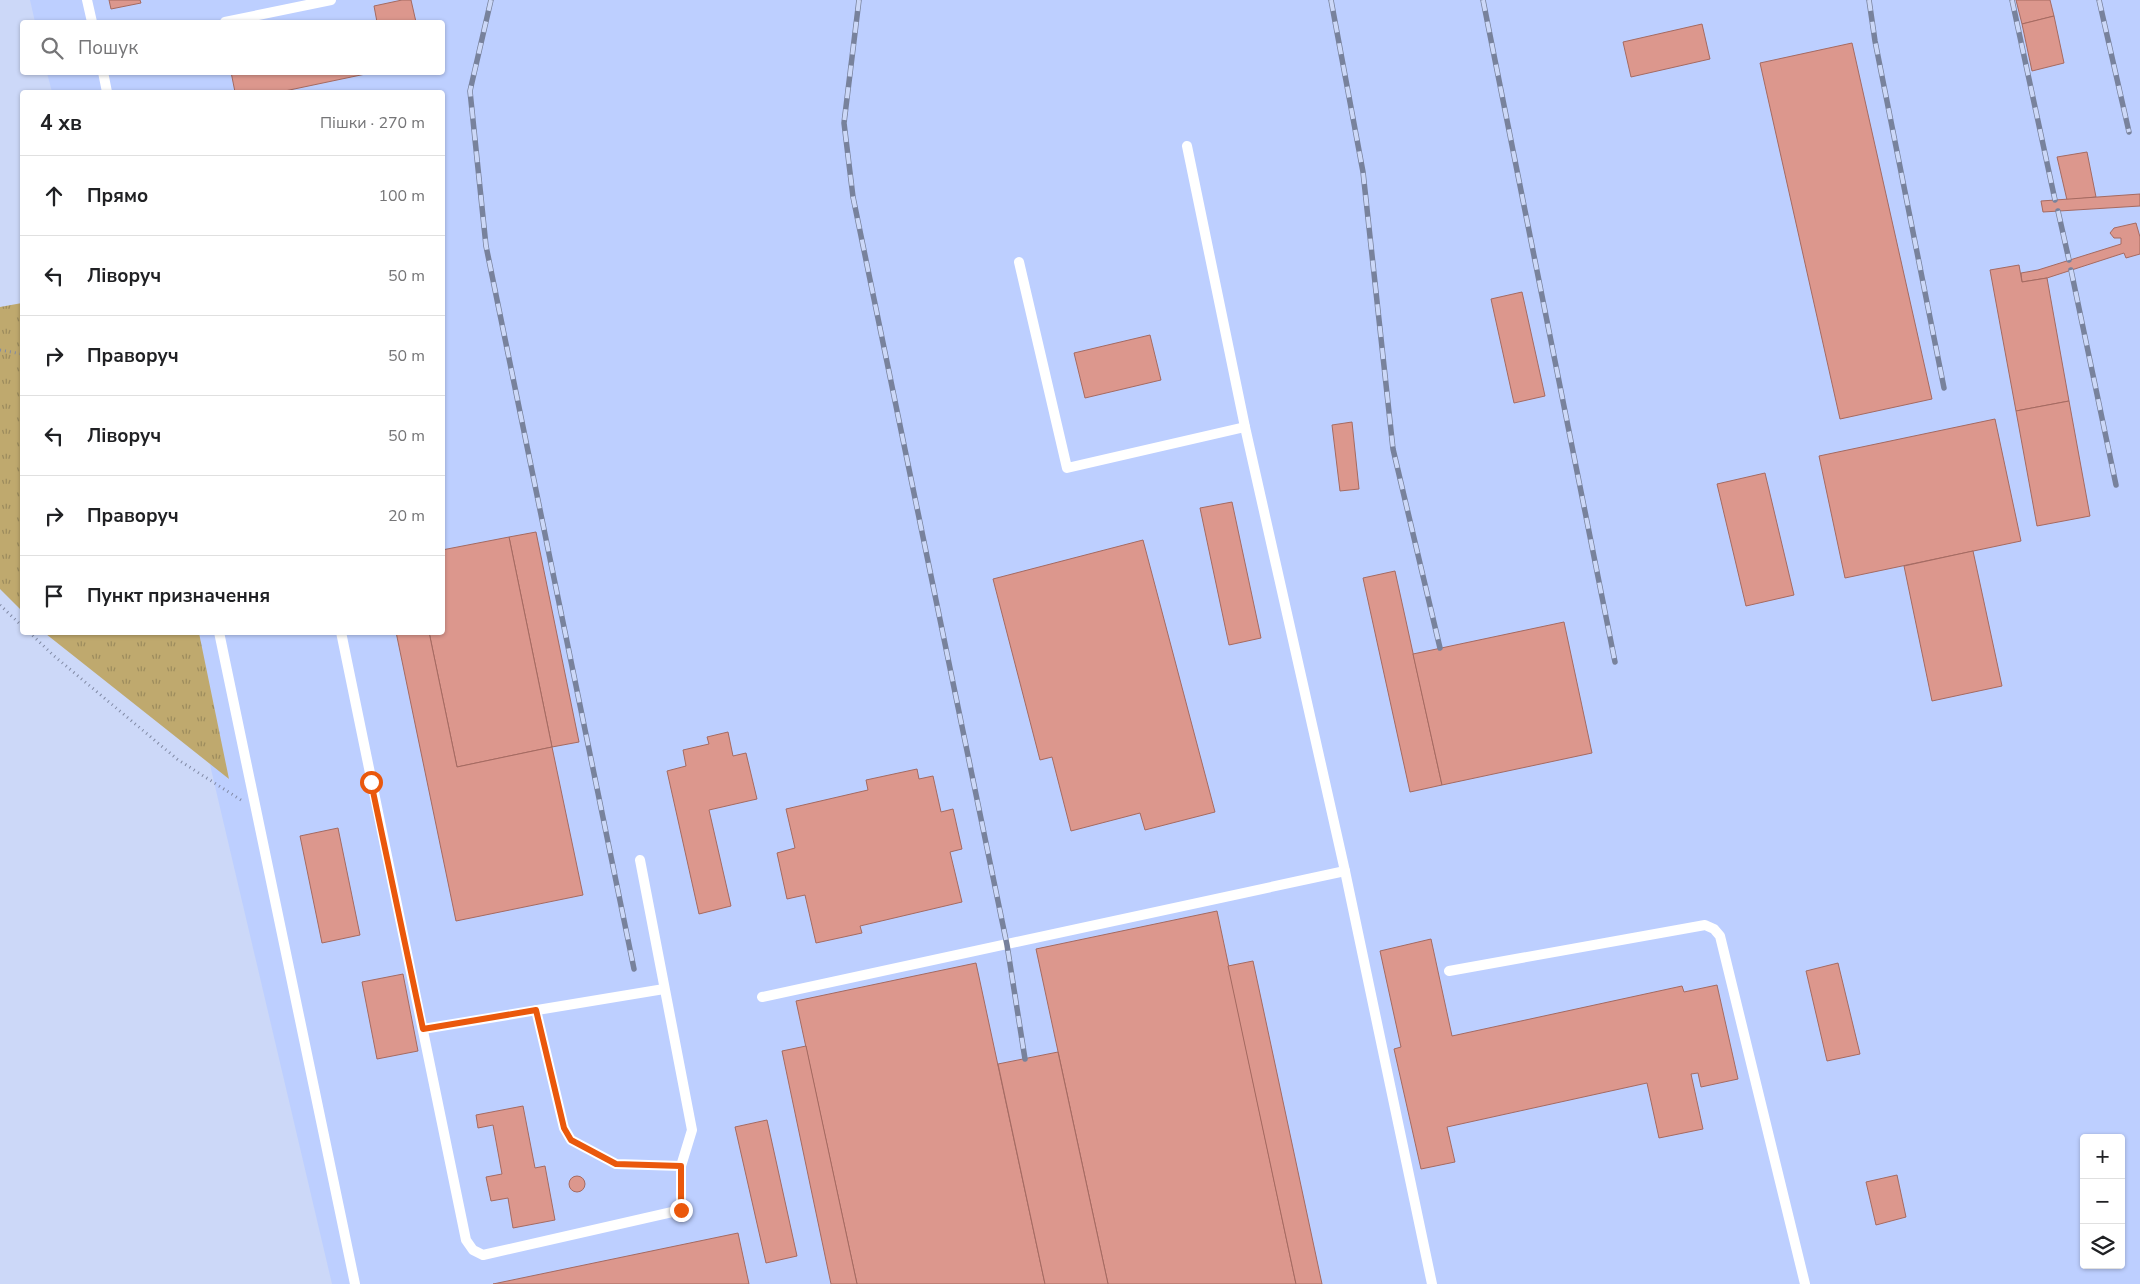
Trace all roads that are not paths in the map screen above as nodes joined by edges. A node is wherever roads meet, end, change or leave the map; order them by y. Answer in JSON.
{"nodes":[{"id":1,"x":87,"y":0,"type":"edge"},
{"id":2,"x":331,"y":0,"type":"edge"},
{"id":3,"x":92,"y":20,"type":"edge"},
{"id":4,"x":235,"y":20,"type":"edge"},
{"id":5,"x":104,"y":75,"type":"edge"},
{"id":6,"x":107,"y":90,"type":"edge"},
{"id":7,"x":1187,"y":146,"type":"dead end"},
{"id":8,"x":1019,"y":262,"type":"dead end"},
{"id":9,"x":1245,"y":427,"type":"junction"},
{"id":10,"x":220,"y":635,"type":"edge"},
{"id":11,"x":342,"y":635,"type":"edge"},
{"id":12,"x":640,"y":860,"type":"dead end"},
{"id":13,"x":1345,"y":871,"type":"junction"},
{"id":14,"x":1449,"y":971,"type":"dead end"},
{"id":15,"x":664,"y":989,"type":"junction"},
{"id":16,"x":762,"y":996,"type":"dead end"},
{"id":17,"x":536,"y":1010,"type":"junction"},
{"id":18,"x":423,"y":1029,"type":"junction"},
{"id":19,"x":681,"y":1166,"type":"junction"},
{"id":20,"x":355,"y":1284,"type":"edge"},
{"id":21,"x":1432,"y":1284,"type":"edge"},
{"id":22,"x":1805,"y":1284,"type":"edge"}],
"edges":[{"from":1,"to":3,"type":"lane"},
{"from":2,"to":4,"type":"lane"},
{"from":5,"to":6,"type":"lane"},
{"from":7,"to":9,"type":"lane"},
{"from":8,"to":9,"type":"lane"},
{"from":9,"to":13,"type":"lane"},
{"from":10,"to":20,"type":"lane"},
{"from":11,"to":18,"type":"lane"},
{"from":12,"to":15,"type":"lane"},
{"from":13,"to":16,"type":"lane"},
{"from":13,"to":21,"type":"lane"},
{"from":14,"to":22,"type":"lane"},
{"from":15,"to":17,"type":"lane"},
{"from":15,"to":19,"type":"lane"},
{"from":17,"to":18,"type":"lane"},
{"from":17,"to":19,"type":"lane"},
{"from":18,"to":19,"type":"lane"}]}
